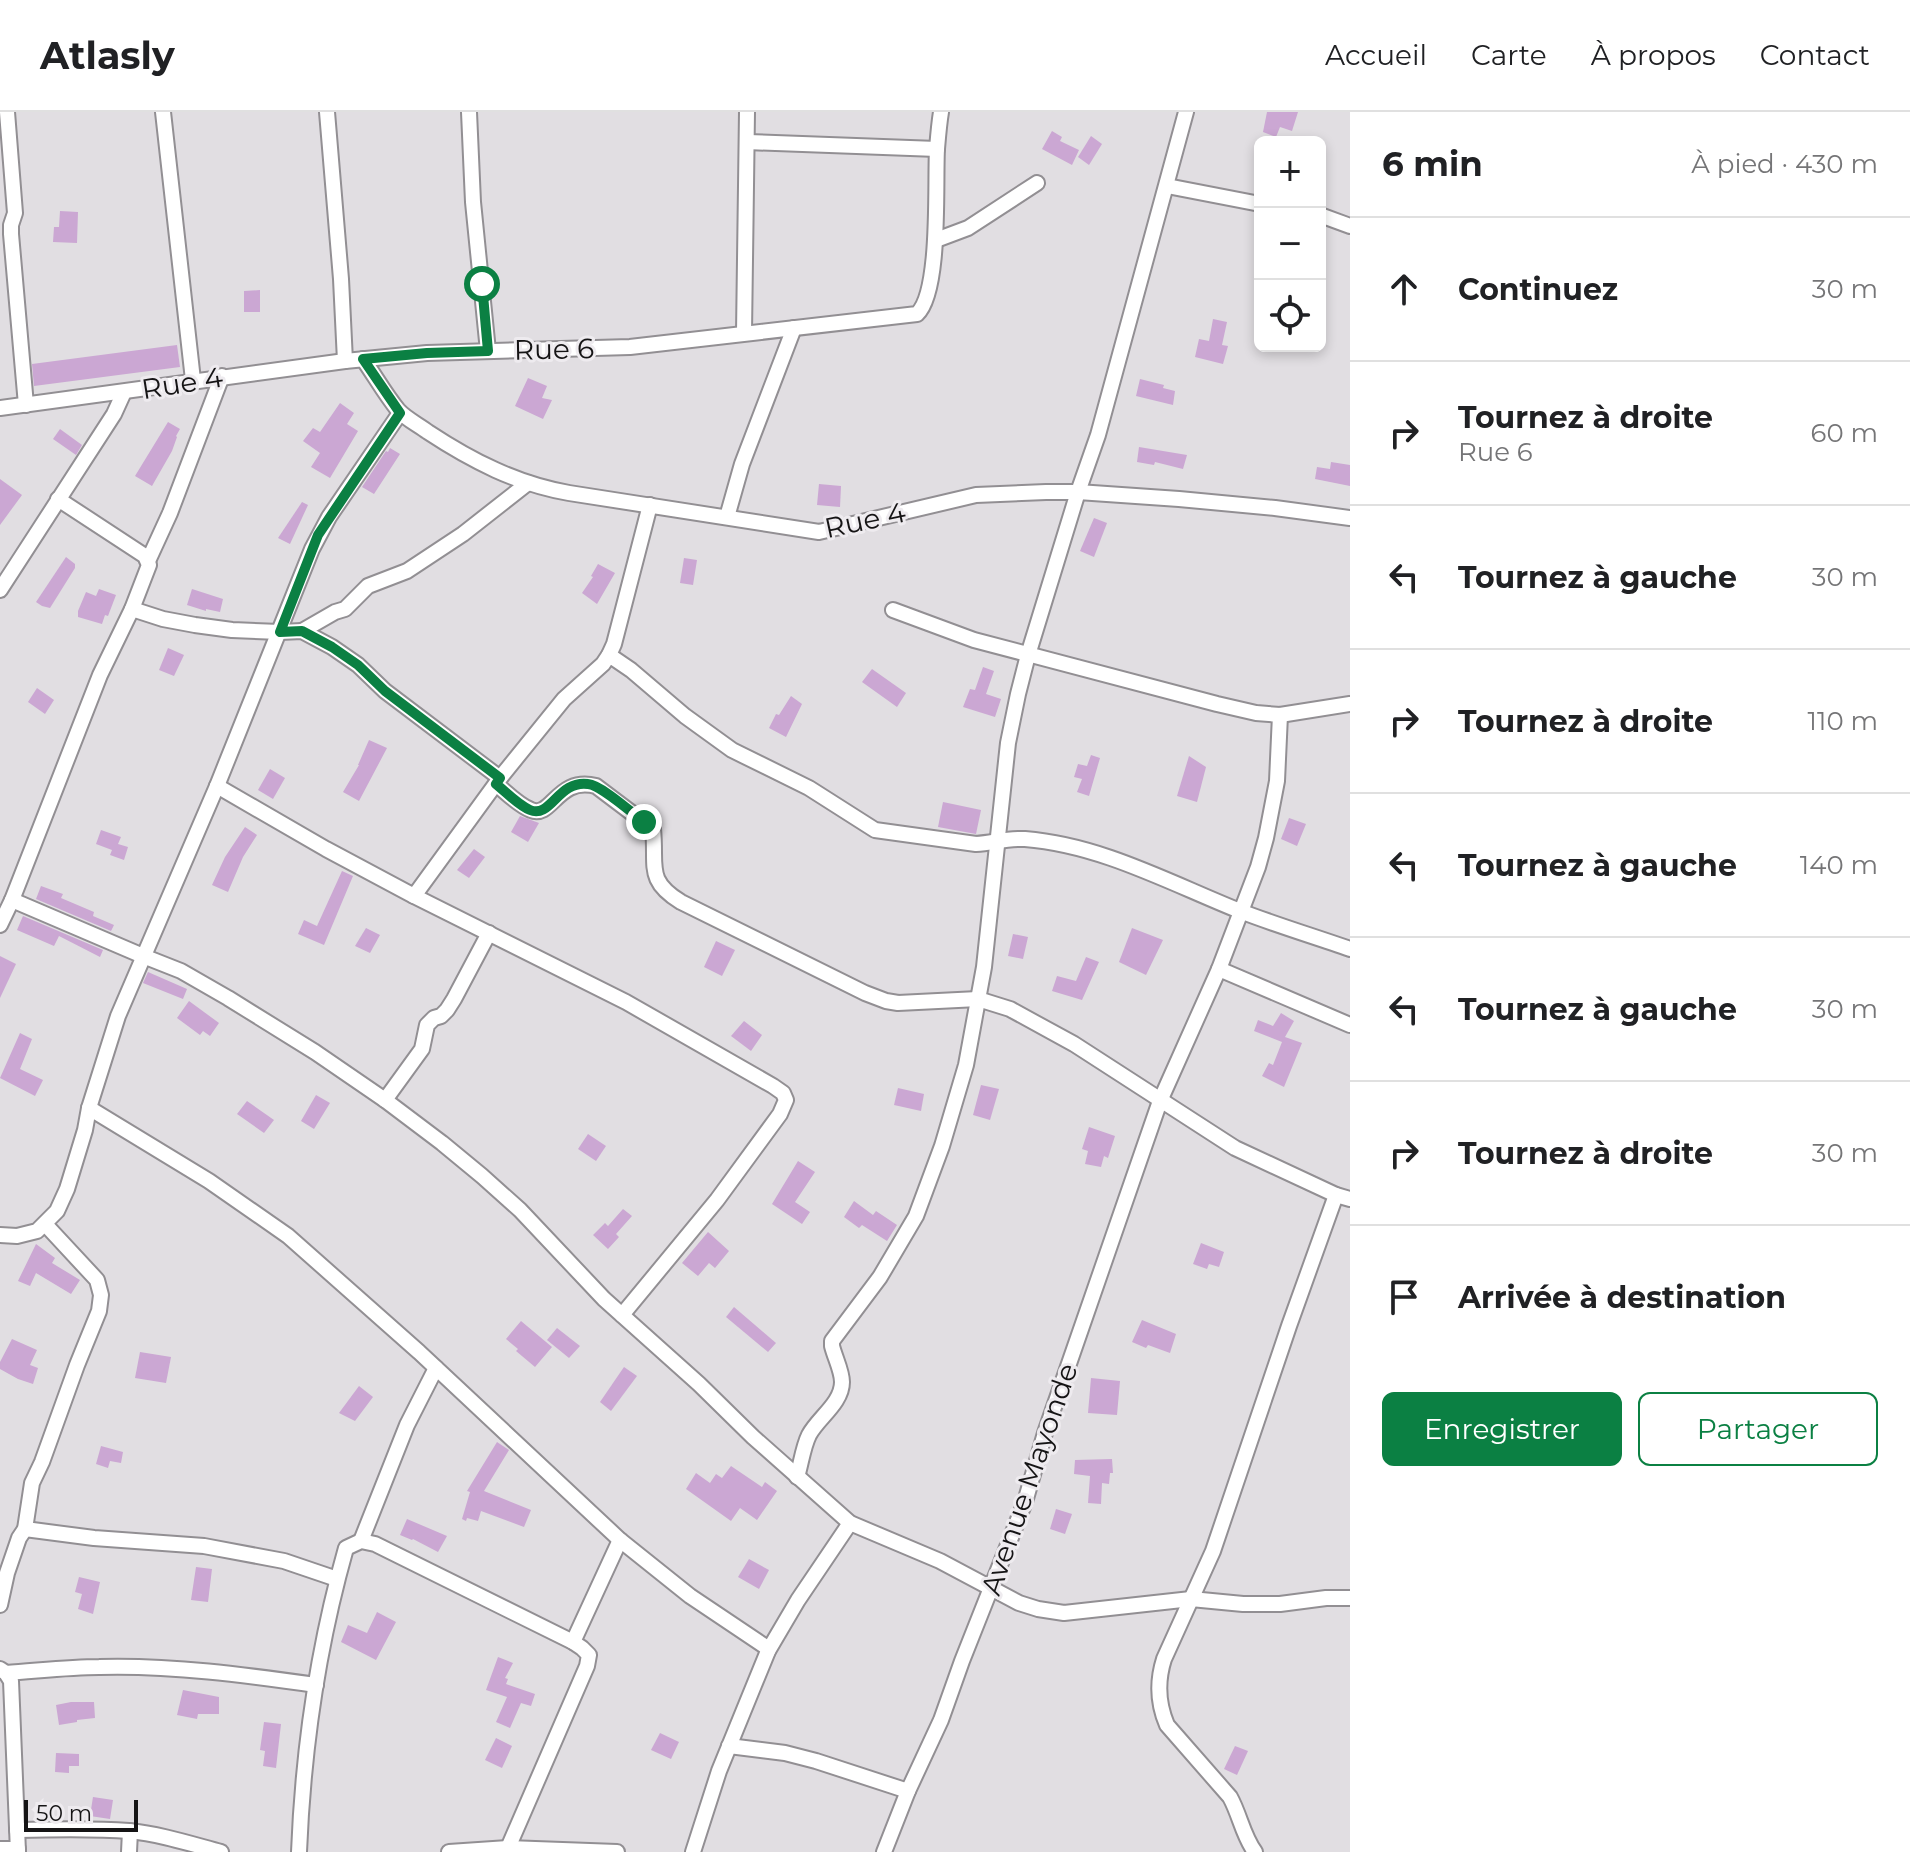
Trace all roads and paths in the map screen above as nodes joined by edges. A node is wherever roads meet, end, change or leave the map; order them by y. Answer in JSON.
{"nodes":[{"id":1,"x":7,"y":112,"type":"edge"},
{"id":2,"x":163,"y":112,"type":"edge"},
{"id":3,"x":327,"y":112,"type":"edge"},
{"id":4,"x":469,"y":112,"type":"edge"},
{"id":5,"x":747,"y":112,"type":"edge"},
{"id":6,"x":941,"y":112,"type":"edge"},
{"id":7,"x":1186,"y":112,"type":"edge"},
{"id":8,"x":747,"y":142,"type":"junction"},
{"id":9,"x":937,"y":149,"type":"junction"},
{"id":10,"x":1037,"y":183,"type":"dead end"},
{"id":11,"x":1167,"y":186,"type":"junction"},
{"id":12,"x":1254,"y":203,"type":"edge"},
{"id":13,"x":1326,"y":217,"type":"edge"},
{"id":14,"x":1350,"y":226,"type":"edge"},
{"id":15,"x":936,"y":240,"type":"junction"},
{"id":16,"x":794,"y":328,"type":"junction"},
{"id":17,"x":744,"y":333,"type":"junction"},
{"id":18,"x":488,"y":351,"type":"junction"},
{"id":19,"x":363,"y":359,"type":"junction"},
{"id":20,"x":345,"y":361,"type":"junction"},
{"id":21,"x":222,"y":376,"type":"junction"},
{"id":22,"x":193,"y":380,"type":"junction"},
{"id":23,"x":124,"y":392,"type":"junction"},
{"id":24,"x":26,"y":405,"type":"junction"},
{"id":25,"x":0,"y":408,"type":"edge"},
{"id":26,"x":400,"y":413,"type":"junction"},
{"id":27,"x":528,"y":483,"type":"junction"},
{"id":28,"x":1078,"y":492,"type":"junction"},
{"id":29,"x":58,"y":499,"type":"junction"},
{"id":30,"x":650,"y":505,"type":"junction"},
{"id":31,"x":727,"y":517,"type":"junction"},
{"id":32,"x":1350,"y":518,"type":"edge"},
{"id":33,"x":148,"y":561,"type":"junction"},
{"id":34,"x":0,"y":590,"type":"edge"},
{"id":35,"x":132,"y":609,"type":"junction"},
{"id":36,"x":893,"y":610,"type":"dead end"},
{"id":37,"x":302,"y":631,"type":"junction"},
{"id":38,"x":280,"y":632,"type":"junction"},
{"id":39,"x":609,"y":655,"type":"junction"},
{"id":40,"x":1028,"y":655,"type":"junction"},
{"id":41,"x":1350,"y":704,"type":"edge"},
{"id":42,"x":1280,"y":715,"type":"junction"},
{"id":43,"x":498,"y":781,"type":"junction"},
{"id":44,"x":217,"y":786,"type":"junction"},
{"id":45,"x":999,"y":839,"type":"junction"},
{"id":46,"x":0,"y":883,"type":"edge"},
{"id":47,"x":13,"y":894,"type":"junction"},
{"id":48,"x":414,"y":896,"type":"junction"},
{"id":49,"x":1242,"y":912,"type":"junction"},
{"id":50,"x":0,"y":925,"type":"edge"},
{"id":51,"x":489,"y":933,"type":"junction"},
{"id":52,"x":1350,"y":949,"type":"edge"},
{"id":53,"x":143,"y":956,"type":"junction"},
{"id":54,"x":1219,"y":969,"type":"junction"},
{"id":55,"x":978,"y":999,"type":"junction"},
{"id":56,"x":1350,"y":1025,"type":"edge"},
{"id":57,"x":385,"y":1100,"type":"junction"},
{"id":58,"x":1160,"y":1101,"type":"junction"},
{"id":59,"x":89,"y":1108,"type":"junction"},
{"id":60,"x":1343,"y":1197,"type":"edge"},
{"id":61,"x":45,"y":1224,"type":"junction"},
{"id":62,"x":0,"y":1235,"type":"edge"},
{"id":63,"x":622,"y":1315,"type":"junction"},
{"id":64,"x":436,"y":1368,"type":"junction"},
{"id":65,"x":797,"y":1477,"type":"junction"},
{"id":66,"x":850,"y":1523,"type":"junction"},
{"id":67,"x":25,"y":1529,"type":"junction"},
{"id":68,"x":620,"y":1540,"type":"junction"},
{"id":69,"x":361,"y":1541,"type":"junction"},
{"id":70,"x":3,"y":1571,"type":"edge"},
{"id":71,"x":337,"y":1579,"type":"junction"},
{"id":72,"x":992,"y":1589,"type":"junction"},
{"id":73,"x":1350,"y":1598,"type":"edge"},
{"id":74,"x":1191,"y":1599,"type":"junction"},
{"id":75,"x":0,"y":1605,"type":"edge"},
{"id":76,"x":573,"y":1642,"type":"junction"},
{"id":77,"x":768,"y":1651,"type":"junction"},
{"id":78,"x":3,"y":1671,"type":"edge"},
{"id":79,"x":316,"y":1685,"type":"junction"},
{"id":80,"x":729,"y":1746,"type":"junction"},
{"id":81,"x":908,"y":1791,"type":"junction"},
{"id":82,"x":17,"y":1830,"type":"junction"},
{"id":83,"x":130,"y":1831,"type":"junction"},
{"id":84,"x":508,"y":1848,"type":"junction"},
{"id":85,"x":0,"y":1849,"type":"edge"},
{"id":86,"x":18,"y":1850,"type":"edge"},
{"id":87,"x":886,"y":1851,"type":"edge"},
{"id":88,"x":129,"y":1852,"type":"edge"},
{"id":89,"x":221,"y":1852,"type":"edge"},
{"id":90,"x":299,"y":1852,"type":"edge"},
{"id":91,"x":449,"y":1852,"type":"edge"},
{"id":92,"x":617,"y":1852,"type":"edge"},
{"id":93,"x":693,"y":1852,"type":"edge"},
{"id":94,"x":1255,"y":1852,"type":"edge"}],
"edges":[{"from":1,"to":24,"type":"street"},
{"from":2,"to":22,"type":"street"},
{"from":3,"to":20,"type":"street"},
{"from":4,"to":18,"type":"street"},
{"from":5,"to":8,"type":"street"},
{"from":6,"to":9,"type":"street"},
{"from":7,"to":11,"type":"street"},
{"from":8,"to":9,"type":"street"},
{"from":8,"to":17,"type":"street"},
{"from":9,"to":15,"type":"street"},
{"from":10,"to":15,"type":"street"},
{"from":11,"to":12,"type":"street"},
{"from":11,"to":28,"type":"street"},
{"from":13,"to":14,"type":"street"},
{"from":15,"to":16,"type":"street","name":"Rue 6"},
{"from":16,"to":17,"type":"street","name":"Rue 6"},
{"from":16,"to":31,"type":"street"},
{"from":17,"to":18,"type":"street","name":"Rue 6"},
{"from":18,"to":19,"type":"street","name":"Rue 6"},
{"from":19,"to":20,"type":"street","name":"Rue 4"},
{"from":19,"to":26,"type":"street"},
{"from":20,"to":21,"type":"street","name":"Rue 4"},
{"from":21,"to":22,"type":"street","name":"Rue 4"},
{"from":21,"to":33,"type":"street"},
{"from":22,"to":23,"type":"street","name":"Rue 4"},
{"from":23,"to":24,"type":"street","name":"Rue 4"},
{"from":23,"to":29,"type":"street"},
{"from":24,"to":25,"type":"street","name":"Rue 4"},
{"from":26,"to":27,"type":"street","name":"Rue 4"},
{"from":26,"to":38,"type":"street"},
{"from":27,"to":30,"type":"street","name":"Rue 4"},
{"from":27,"to":37,"type":"street"},
{"from":28,"to":31,"type":"street","name":"Rue 4"},
{"from":28,"to":32,"type":"street","name":"Rue 4"},
{"from":28,"to":40,"type":"street"},
{"from":29,"to":33,"type":"street"},
{"from":29,"to":34,"type":"street"},
{"from":30,"to":31,"type":"street","name":"Rue 4"},
{"from":30,"to":39,"type":"street"},
{"from":33,"to":35,"type":"street"},
{"from":35,"to":38,"type":"street"},
{"from":35,"to":47,"type":"street"},
{"from":36,"to":40,"type":"street"},
{"from":37,"to":38,"type":"street"},
{"from":37,"to":43,"type":"street"},
{"from":38,"to":44,"type":"street"},
{"from":39,"to":43,"type":"street"},
{"from":39,"to":45,"type":"street"},
{"from":40,"to":42,"type":"street"},
{"from":40,"to":45,"type":"street"},
{"from":41,"to":42,"type":"street"},
{"from":42,"to":49,"type":"street","name":"Avenue Mayonde"},
{"from":43,"to":48,"type":"street"},
{"from":43,"to":55,"type":"street"},
{"from":44,"to":48,"type":"street"},
{"from":44,"to":53,"type":"street"},
{"from":45,"to":49,"type":"street"},
{"from":45,"to":55,"type":"street"},
{"from":46,"to":47,"type":"street"},
{"from":47,"to":50,"type":"street"},
{"from":47,"to":53,"type":"street"},
{"from":48,"to":51,"type":"street"},
{"from":49,"to":52,"type":"street"},
{"from":49,"to":54,"type":"street","name":"Avenue Mayonde"},
{"from":51,"to":57,"type":"street"},
{"from":51,"to":63,"type":"street"},
{"from":53,"to":57,"type":"street"},
{"from":53,"to":59,"type":"street"},
{"from":54,"to":56,"type":"street"},
{"from":54,"to":58,"type":"street","name":"Avenue Mayonde"},
{"from":55,"to":58,"type":"street"},
{"from":55,"to":65,"type":"street"},
{"from":57,"to":63,"type":"street"},
{"from":58,"to":60,"type":"street"},
{"from":58,"to":72,"type":"street","name":"Avenue Mayonde"},
{"from":59,"to":61,"type":"street"},
{"from":59,"to":64,"type":"street"},
{"from":60,"to":74,"type":"street"},
{"from":61,"to":62,"type":"street"},
{"from":61,"to":67,"type":"street"},
{"from":63,"to":65,"type":"street"},
{"from":64,"to":68,"type":"street"},
{"from":64,"to":69,"type":"street"},
{"from":65,"to":66,"type":"street"},
{"from":66,"to":72,"type":"street"},
{"from":66,"to":77,"type":"street"},
{"from":67,"to":70,"type":"street"},
{"from":67,"to":71,"type":"street"},
{"from":68,"to":76,"type":"street"},
{"from":68,"to":77,"type":"street"},
{"from":69,"to":71,"type":"street"},
{"from":69,"to":76,"type":"street"},
{"from":70,"to":75,"type":"street"},
{"from":71,"to":79,"type":"street"},
{"from":72,"to":74,"type":"street"},
{"from":72,"to":81,"type":"street","name":"Avenue Mayonde"},
{"from":73,"to":74,"type":"street"},
{"from":74,"to":94,"type":"street"},
{"from":76,"to":84,"type":"street"},
{"from":77,"to":80,"type":"street"},
{"from":78,"to":79,"type":"street"},
{"from":78,"to":82,"type":"street"},
{"from":79,"to":90,"type":"street"},
{"from":80,"to":81,"type":"street"},
{"from":80,"to":93,"type":"street"},
{"from":81,"to":87,"type":"street","name":"Avenue Mayonde"},
{"from":82,"to":83,"type":"street"},
{"from":82,"to":86,"type":"street"},
{"from":83,"to":88,"type":"street"},
{"from":83,"to":89,"type":"street"},
{"from":84,"to":91,"type":"street"},
{"from":84,"to":92,"type":"street"},
{"from":85,"to":86,"type":"street"}]}
